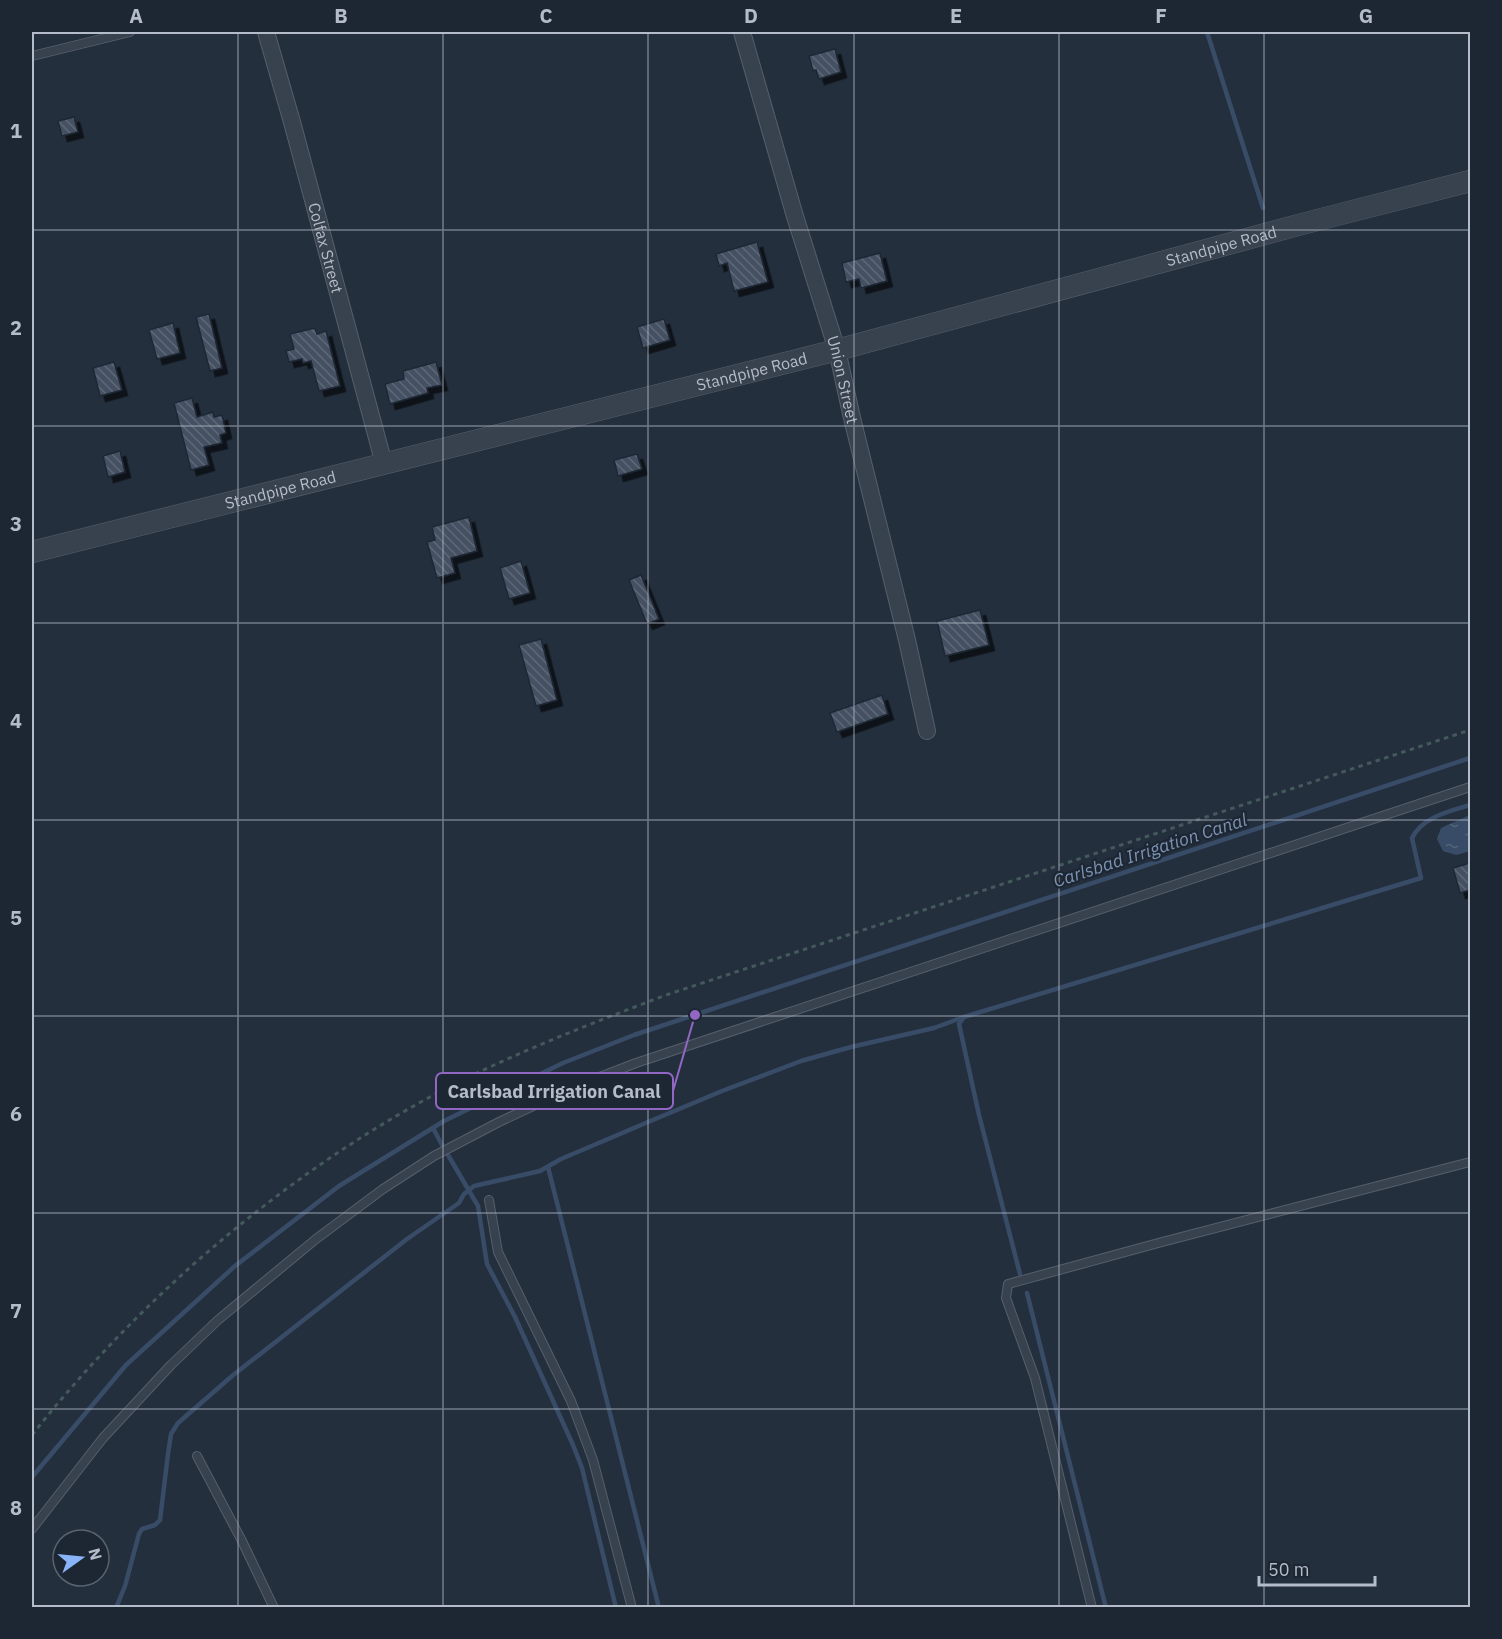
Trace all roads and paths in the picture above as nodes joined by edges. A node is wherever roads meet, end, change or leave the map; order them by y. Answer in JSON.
{"nodes":[{"id":1,"x":130,"y":32,"type":"edge"},
{"id":2,"x":266,"y":32,"type":"edge"},
{"id":3,"x":742,"y":32,"type":"edge"},
{"id":4,"x":32,"y":56,"type":"edge"},
{"id":5,"x":1470,"y":181,"type":"edge"},
{"id":6,"x":837,"y":350,"type":"junction"},
{"id":7,"x":384,"y":464,"type":"junction"},
{"id":8,"x":32,"y":552,"type":"edge"},
{"id":9,"x":1470,"y":730,"type":"edge"},
{"id":10,"x":927,"y":731,"type":"dead end"},
{"id":11,"x":1470,"y":787,"type":"edge"},
{"id":12,"x":1470,"y":1162,"type":"edge"},
{"id":13,"x":489,"y":1200,"type":"dead end"},
{"id":14,"x":32,"y":1435,"type":"edge"},
{"id":15,"x":197,"y":1456,"type":"dead end"},
{"id":16,"x":32,"y":1528,"type":"edge"},
{"id":17,"x":274,"y":1608,"type":"edge"},
{"id":18,"x":632,"y":1608,"type":"edge"},
{"id":19,"x":1092,"y":1608,"type":"edge"}],
"edges":[{"from":1,"to":4,"type":"lane"},
{"from":2,"to":7,"type":"street","name":"Colfax Street"},
{"from":3,"to":6,"type":"street","name":"Union Street"},
{"from":5,"to":6,"type":"street","name":"Standpipe Road"},
{"from":6,"to":7,"type":"street","name":"Standpipe Road"},
{"from":6,"to":10,"type":"street","name":"Union Street"},
{"from":7,"to":8,"type":"street","name":"Standpipe Road"},
{"from":9,"to":14,"type":"path"},
{"from":11,"to":16,"type":"lane"},
{"from":12,"to":19,"type":"lane"},
{"from":13,"to":18,"type":"lane"},
{"from":15,"to":17,"type":"lane"}]}
